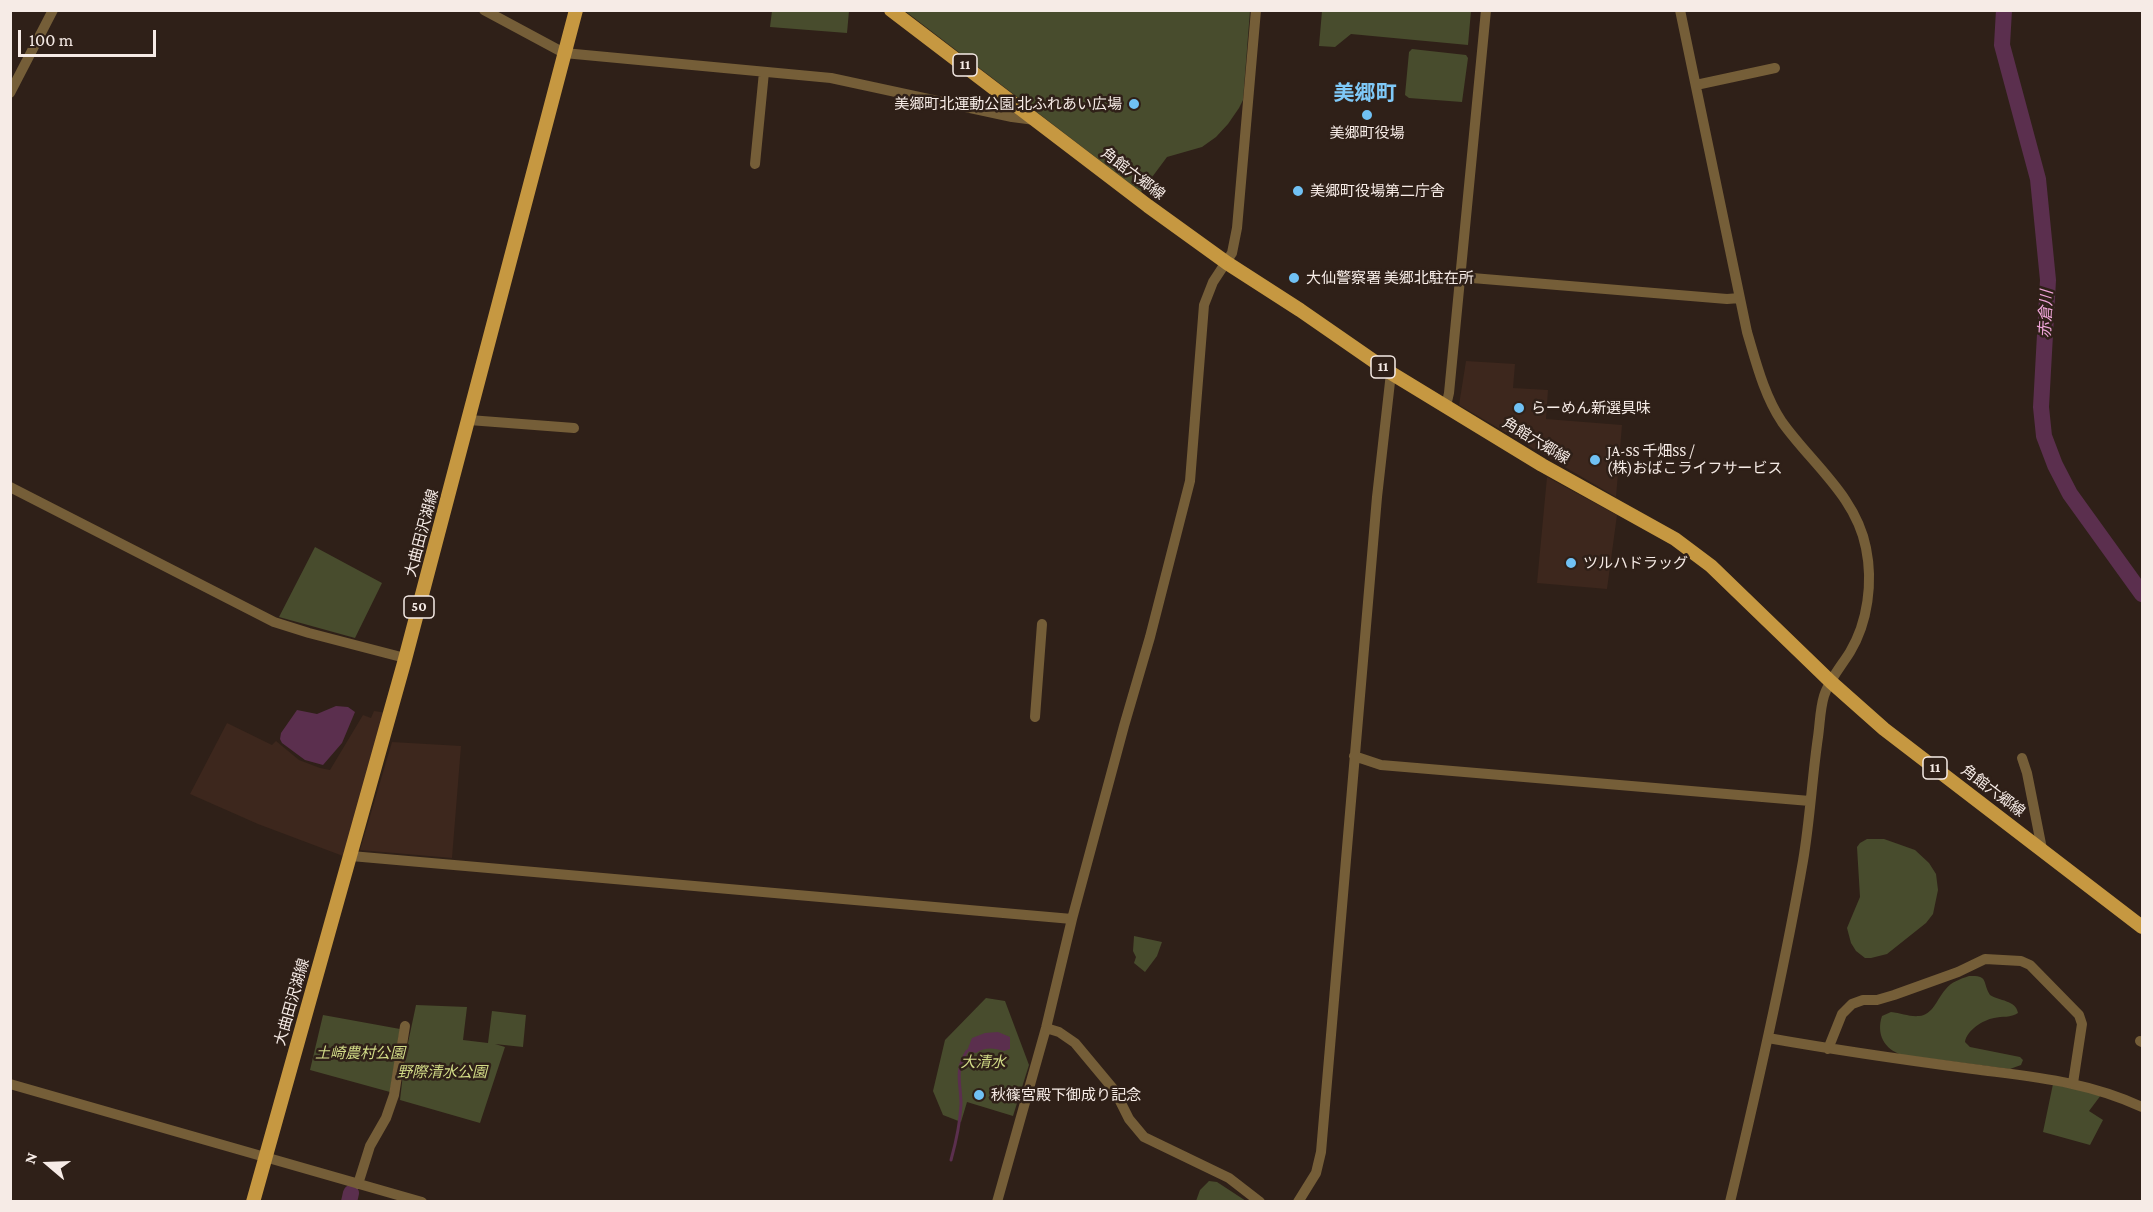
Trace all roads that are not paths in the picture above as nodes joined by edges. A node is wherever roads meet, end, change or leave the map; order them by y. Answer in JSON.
{"nodes":[{"id":1,"x":53,"y":10,"type":"edge"},
{"id":2,"x":484,"y":10,"type":"edge"},
{"id":3,"x":576,"y":10,"type":"edge"},
{"id":4,"x":891,"y":10,"type":"edge"},
{"id":5,"x":1256,"y":10,"type":"edge"},
{"id":6,"x":1486,"y":10,"type":"edge"},
{"id":7,"x":1680,"y":10,"type":"edge"},
{"id":8,"x":564,"y":53,"type":"junction"},
{"id":9,"x":1775,"y":68,"type":"dead end"},
{"id":10,"x":764,"y":72,"type":"junction"},
{"id":11,"x":1696,"y":85,"type":"junction"},
{"id":12,"x":10,"y":93,"type":"edge"},
{"id":13,"x":1038,"y":121,"type":"junction"},
{"id":14,"x":755,"y":164,"type":"dead end"},
{"id":15,"x":1227,"y":263,"type":"junction"},
{"id":16,"x":1460,"y":277,"type":"junction"},
{"id":17,"x":1740,"y":298,"type":"junction"},
{"id":18,"x":1391,"y":373,"type":"junction"},
{"id":19,"x":1446,"y":406,"type":"junction"},
{"id":20,"x":469,"y":420,"type":"junction"},
{"id":21,"x":574,"y":428,"type":"dead end"},
{"id":22,"x":10,"y":487,"type":"edge"},
{"id":23,"x":1042,"y":624,"type":"dead end"},
{"id":24,"x":405,"y":658,"type":"junction"},
{"id":25,"x":1831,"y":682,"type":"junction"},
{"id":26,"x":1035,"y":717,"type":"dead end"},
{"id":27,"x":1354,"y":756,"type":"junction"},
{"id":28,"x":2022,"y":758,"type":"dead end"},
{"id":29,"x":1810,"y":801,"type":"junction"},
{"id":30,"x":2042,"y":849,"type":"junction"},
{"id":31,"x":351,"y":856,"type":"junction"},
{"id":32,"x":1072,"y":919,"type":"junction"},
{"id":33,"x":2142,"y":927,"type":"edge"},
{"id":34,"x":405,"y":1026,"type":"dead end"},
{"id":35,"x":1046,"y":1028,"type":"junction"},
{"id":36,"x":1768,"y":1038,"type":"junction"},
{"id":37,"x":1828,"y":1049,"type":"junction"},
{"id":38,"x":2073,"y":1083,"type":"junction"},
{"id":39,"x":10,"y":1084,"type":"edge"},
{"id":40,"x":2142,"y":1107,"type":"edge"},
{"id":41,"x":265,"y":1158,"type":"junction"},
{"id":42,"x":358,"y":1184,"type":"junction"},
{"id":43,"x":253,"y":1202,"type":"edge"},
{"id":44,"x":422,"y":1202,"type":"edge"},
{"id":45,"x":997,"y":1202,"type":"edge"},
{"id":46,"x":1260,"y":1202,"type":"edge"},
{"id":47,"x":1298,"y":1202,"type":"edge"},
{"id":48,"x":1730,"y":1202,"type":"edge"}],
"edges":[{"from":1,"to":12,"type":"street"},
{"from":2,"to":8,"type":"street"},
{"from":3,"to":8,"type":"main road","name":"大曲田沢湖線","number":"50"},
{"from":4,"to":13,"type":"main road","name":"角館六郷線","number":"11"},
{"from":5,"to":15,"type":"street"},
{"from":6,"to":16,"type":"street"},
{"from":7,"to":11,"type":"street"},
{"from":8,"to":10,"type":"street"},
{"from":8,"to":20,"type":"main road","name":"大曲田沢湖線","number":"50"},
{"from":9,"to":11,"type":"street"},
{"from":10,"to":13,"type":"street"},
{"from":10,"to":14,"type":"street"},
{"from":11,"to":17,"type":"street"},
{"from":13,"to":15,"type":"main road","name":"角館六郷線","number":"11"},
{"from":15,"to":18,"type":"main road","name":"角館六郷線","number":"11"},
{"from":15,"to":32,"type":"street"},
{"from":16,"to":17,"type":"street"},
{"from":16,"to":19,"type":"street"},
{"from":17,"to":25,"type":"street"},
{"from":18,"to":19,"type":"main road","name":"角館六郷線","number":"11"},
{"from":18,"to":27,"type":"street"},
{"from":19,"to":25,"type":"main road","name":"角館六郷線","number":"11"},
{"from":20,"to":21,"type":"street"},
{"from":20,"to":24,"type":"main road","name":"大曲田沢湖線","number":"50"},
{"from":22,"to":24,"type":"street"},
{"from":23,"to":26,"type":"street"},
{"from":24,"to":31,"type":"main road","name":"大曲田沢湖線","number":"50"},
{"from":25,"to":29,"type":"street"},
{"from":25,"to":30,"type":"main road","name":"角館六郷線","number":"11"},
{"from":27,"to":29,"type":"street"},
{"from":27,"to":47,"type":"street"},
{"from":28,"to":30,"type":"street"},
{"from":29,"to":36,"type":"street"},
{"from":30,"to":33,"type":"main road","name":"角館六郷線","number":"11"},
{"from":31,"to":32,"type":"street"},
{"from":31,"to":41,"type":"main road","name":"大曲田沢湖線","number":"50"},
{"from":32,"to":35,"type":"street"},
{"from":34,"to":42,"type":"street"},
{"from":35,"to":45,"type":"street"},
{"from":35,"to":46,"type":"street"},
{"from":36,"to":37,"type":"street"},
{"from":36,"to":48,"type":"street"},
{"from":37,"to":38,"type":"street"},
{"from":37,"to":38,"type":"street"},
{"from":38,"to":40,"type":"street"},
{"from":39,"to":41,"type":"street"},
{"from":41,"to":42,"type":"street"},
{"from":41,"to":43,"type":"main road","name":"大曲田沢湖線","number":"50"},
{"from":42,"to":44,"type":"street"}]}
